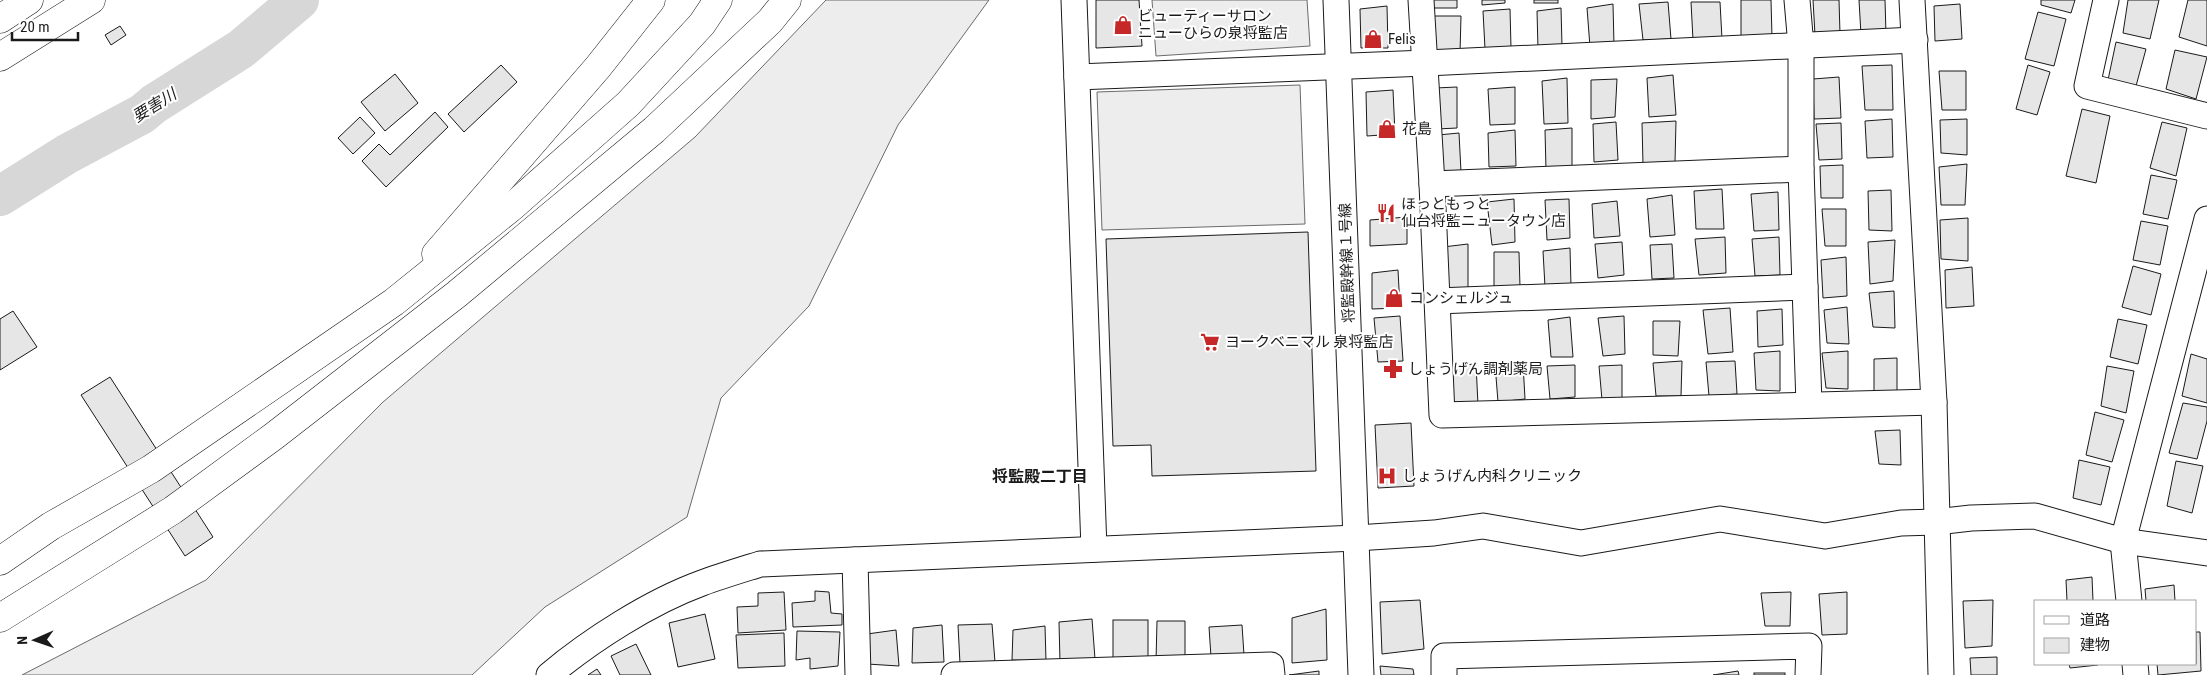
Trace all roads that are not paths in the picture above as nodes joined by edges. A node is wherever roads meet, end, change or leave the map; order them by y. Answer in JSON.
{"nodes":[{"id":1,"x":30,"y":0,"type":"edge"},
{"id":2,"x":91,"y":0,"type":"edge"},
{"id":3,"x":651,"y":0,"type":"edge"},
{"id":4,"x":718,"y":0,"type":"edge"},
{"id":5,"x":762,"y":0,"type":"edge"},
{"id":6,"x":787,"y":0,"type":"edge"},
{"id":7,"x":1074,"y":0,"type":"edge"},
{"id":8,"x":1336,"y":0,"type":"edge"},
{"id":9,"x":1421,"y":0,"type":"edge"},
{"id":10,"x":1797,"y":0,"type":"edge"},
{"id":11,"x":1912,"y":0,"type":"edge"},
{"id":12,"x":2106,"y":0,"type":"edge"},
{"id":13,"x":0,"y":19,"type":"edge"},
{"id":14,"x":1915,"y":40,"type":"junction"},
{"id":15,"x":1801,"y":46,"type":"junction"},
{"id":16,"x":0,"y":57,"type":"edge"},
{"id":17,"x":1426,"y":63,"type":"junction"},
{"id":18,"x":1340,"y":66,"type":"junction"},
{"id":19,"x":1078,"y":77,"type":"junction"},
{"id":20,"x":2207,"y":116,"type":"edge"},
{"id":21,"x":654,"y":130,"type":"junction"},
{"id":22,"x":1801,"y":169,"type":"junction"},
{"id":23,"x":1432,"y":184,"type":"junction"},
{"id":24,"x":2207,"y":219,"type":"edge"},
{"id":25,"x":1805,"y":287,"type":"junction"},
{"id":26,"x":1437,"y":301,"type":"junction"},
{"id":27,"x":394,"y":302,"type":"junction"},
{"id":28,"x":1934,"y":402,"type":"junction"},
{"id":29,"x":1809,"y":404,"type":"junction"},
{"id":30,"x":1936,"y":522,"type":"junction"},
{"id":31,"x":51,"y":526,"type":"junction"},
{"id":32,"x":1356,"y":538,"type":"junction"},
{"id":33,"x":2123,"y":541,"type":"junction"},
{"id":34,"x":0,"y":546,"type":"edge"},
{"id":35,"x":1094,"y":549,"type":"junction"},
{"id":36,"x":2207,"y":553,"type":"edge"},
{"id":37,"x":855,"y":560,"type":"junction"},
{"id":38,"x":0,"y":561,"type":"edge"},
{"id":39,"x":2129,"y":600,"type":"edge"},
{"id":40,"x":0,"y":618,"type":"edge"},
{"id":41,"x":549,"y":675,"type":"edge"},
{"id":42,"x":858,"y":675,"type":"edge"},
{"id":43,"x":954,"y":675,"type":"edge"},
{"id":44,"x":1272,"y":675,"type":"edge"},
{"id":45,"x":1361,"y":675,"type":"edge"},
{"id":46,"x":1444,"y":675,"type":"edge"},
{"id":47,"x":1808,"y":675,"type":"edge"},
{"id":48,"x":1941,"y":675,"type":"edge"}],
"edges":[{"from":1,"to":13,"type":"highway"},
{"from":2,"to":16,"type":"highway"},
{"from":3,"to":27,"type":"highway"},
{"from":4,"to":27,"type":"highway"},
{"from":5,"to":21,"type":"highway"},
{"from":6,"to":21,"type":"highway"},
{"from":7,"to":19,"type":"street"},
{"from":8,"to":18,"type":"street","name":"将監殿幹線１号線"},
{"from":9,"to":17,"type":"street"},
{"from":10,"to":15,"type":"street"},
{"from":11,"to":14,"type":"street"},
{"from":12,"to":20,"type":"street"},
{"from":14,"to":15,"type":"street"},
{"from":14,"to":28,"type":"street"},
{"from":15,"to":17,"type":"street"},
{"from":15,"to":22,"type":"street"},
{"from":17,"to":18,"type":"street"},
{"from":17,"to":23,"type":"street"},
{"from":18,"to":19,"type":"street"},
{"from":18,"to":32,"type":"street","name":"将監殿幹線１号線"},
{"from":19,"to":35,"type":"street"},
{"from":21,"to":40,"type":"highway"},
{"from":22,"to":23,"type":"street"},
{"from":22,"to":25,"type":"street"},
{"from":23,"to":26,"type":"street"},
{"from":24,"to":33,"type":"street"},
{"from":25,"to":26,"type":"street"},
{"from":25,"to":29,"type":"street"},
{"from":26,"to":29,"type":"street"},
{"from":27,"to":31,"type":"highway"},
{"from":28,"to":29,"type":"street"},
{"from":28,"to":30,"type":"street"},
{"from":30,"to":32,"type":"street"},
{"from":30,"to":33,"type":"street"},
{"from":30,"to":48,"type":"street"},
{"from":31,"to":34,"type":"highway"},
{"from":31,"to":38,"type":"highway"},
{"from":32,"to":35,"type":"street"},
{"from":32,"to":45,"type":"street","name":"将監殿幹線１号線"},
{"from":33,"to":36,"type":"street"},
{"from":33,"to":39,"type":"street"},
{"from":35,"to":37,"type":"street"},
{"from":37,"to":41,"type":"street"},
{"from":37,"to":42,"type":"street"},
{"from":43,"to":44,"type":"street"},
{"from":46,"to":47,"type":"street"}]}
